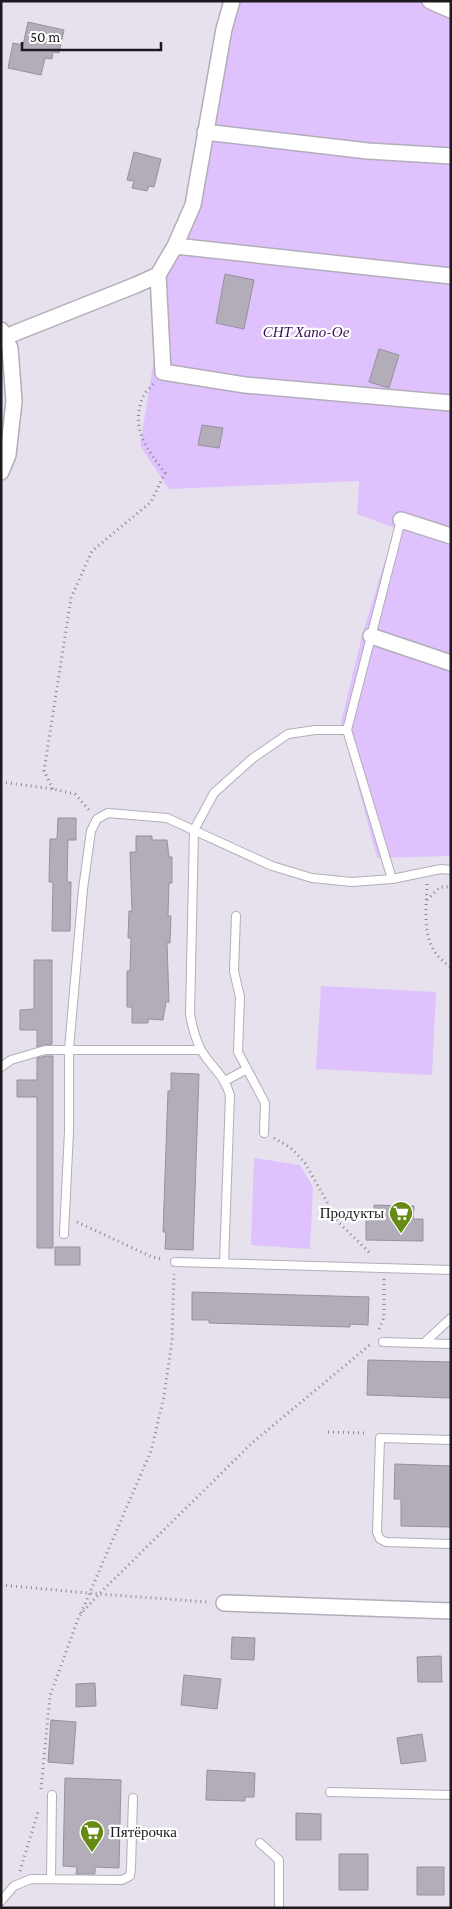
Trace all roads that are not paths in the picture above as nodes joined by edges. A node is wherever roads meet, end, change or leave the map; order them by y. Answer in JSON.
{"nodes":[{"id":1,"x":232,"y":1,"type":"edge"},
{"id":2,"x":430,"y":1,"type":"edge"},
{"id":3,"x":451,"y":10,"type":"edge"},
{"id":4,"x":205,"y":132,"type":"junction"},
{"id":5,"x":451,"y":156,"type":"edge"},
{"id":6,"x":175,"y":246,"type":"junction"},
{"id":7,"x":158,"y":274,"type":"junction"},
{"id":8,"x":451,"y":276,"type":"edge"},
{"id":9,"x":3,"y":334,"type":"edge"},
{"id":10,"x":451,"y":403,"type":"edge"},
{"id":11,"x":1,"y":472,"type":"edge"},
{"id":12,"x":401,"y":520,"type":"joint"},
{"id":13,"x":451,"y":536,"type":"edge"},
{"id":14,"x":371,"y":636,"type":"junction"},
{"id":15,"x":451,"y":663,"type":"edge"},
{"id":16,"x":347,"y":730,"type":"junction"},
{"id":17,"x":194,"y":830,"type":"junction"},
{"id":18,"x":451,"y":870,"type":"edge"},
{"id":19,"x":392,"y":879,"type":"junction"},
{"id":20,"x":236,"y":916,"type":"dead end"},
{"id":21,"x":69,"y":1049,"type":"junction"},
{"id":22,"x":201,"y":1050,"type":"junction"},
{"id":23,"x":1,"y":1067,"type":"edge"},
{"id":24,"x":247,"y":1069,"type":"junction"},
{"id":25,"x":226,"y":1081,"type":"junction"},
{"id":26,"x":264,"y":1133,"type":"road end"},
{"id":27,"x":64,"y":1234,"type":"dead end"},
{"id":28,"x":175,"y":1262,"type":"road end"},
{"id":29,"x":224,"y":1263,"type":"junction"},
{"id":30,"x":451,"y":1270,"type":"edge"},
{"id":31,"x":451,"y":1318,"type":"edge"},
{"id":32,"x":383,"y":1342,"type":"road end"},
{"id":33,"x":424,"y":1343,"type":"junction"},
{"id":34,"x":451,"y":1344,"type":"edge"},
{"id":35,"x":451,"y":1440,"type":"edge"},
{"id":36,"x":451,"y":1544,"type":"edge"},
{"id":37,"x":224,"y":1603,"type":"road end"},
{"id":38,"x":451,"y":1611,"type":"edge"},
{"id":39,"x":330,"y":1792,"type":"dead end"},
{"id":40,"x":52,"y":1795,"type":"dead end"},
{"id":41,"x":451,"y":1795,"type":"edge"},
{"id":42,"x":133,"y":1798,"type":"dead end"},
{"id":43,"x":260,"y":1843,"type":"dead end"},
{"id":44,"x":51,"y":1879,"type":"junction"},
{"id":45,"x":2,"y":1900,"type":"edge"},
{"id":46,"x":279,"y":1908,"type":"edge"}],
"edges":[{"from":1,"to":4,"type":"street"},
{"from":2,"to":3,"type":"street"},
{"from":4,"to":5,"type":"street"},
{"from":4,"to":6,"type":"street"},
{"from":6,"to":7,"type":"street"},
{"from":6,"to":8,"type":"street"},
{"from":7,"to":9,"type":"street"},
{"from":7,"to":10,"type":"street"},
{"from":9,"to":11,"type":"street"},
{"from":12,"to":13,"type":"street"},
{"from":12,"to":14,"type":"lane"},
{"from":14,"to":15,"type":"street"},
{"from":14,"to":16,"type":"lane"},
{"from":16,"to":17,"type":"lane"},
{"from":16,"to":19,"type":"lane"},
{"from":17,"to":19,"type":"lane"},
{"from":17,"to":21,"type":"lane"},
{"from":17,"to":22,"type":"lane"},
{"from":18,"to":19,"type":"lane"},
{"from":20,"to":24,"type":"lane"},
{"from":21,"to":22,"type":"lane"},
{"from":21,"to":23,"type":"lane"},
{"from":21,"to":27,"type":"lane"},
{"from":22,"to":25,"type":"lane"},
{"from":24,"to":25,"type":"lane"},
{"from":24,"to":26,"type":"lane"},
{"from":25,"to":29,"type":"lane"},
{"from":28,"to":29,"type":"lane"},
{"from":29,"to":30,"type":"lane"},
{"from":31,"to":33,"type":"lane"},
{"from":32,"to":33,"type":"lane"},
{"from":33,"to":34,"type":"lane"},
{"from":35,"to":36,"type":"lane"},
{"from":37,"to":38,"type":"street"},
{"from":39,"to":41,"type":"lane"},
{"from":40,"to":44,"type":"lane"},
{"from":42,"to":44,"type":"lane"},
{"from":43,"to":46,"type":"lane"},
{"from":44,"to":45,"type":"lane"}]}
